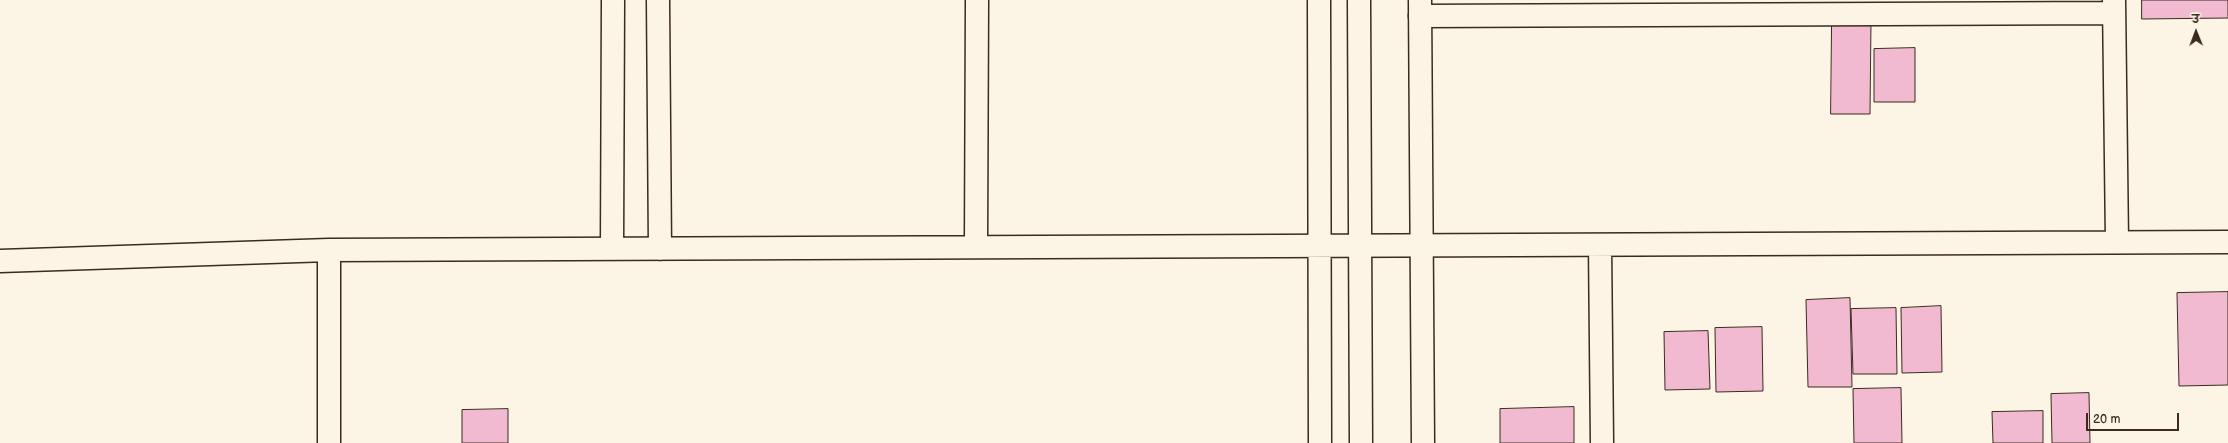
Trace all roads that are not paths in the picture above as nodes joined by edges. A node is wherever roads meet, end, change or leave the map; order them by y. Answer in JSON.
{"nodes":[{"id":1,"x":613,"y":0,"type":"edge"},
{"id":2,"x":658,"y":0,"type":"edge"},
{"id":3,"x":977,"y":0,"type":"edge"},
{"id":4,"x":1320,"y":0,"type":"edge"},
{"id":5,"x":1358,"y":0,"type":"edge"},
{"id":6,"x":2114,"y":6,"type":"edge"},
{"id":7,"x":1420,"y":8,"type":"edge"},
{"id":8,"x":1627,"y":8,"type":"edge"},
{"id":9,"x":2117,"y":242,"type":"junction"},
{"id":10,"x":2228,"y":242,"type":"edge"},
{"id":11,"x":1600,"y":245,"type":"junction"},
{"id":12,"x":976,"y":246,"type":"junction"},
{"id":13,"x":1320,"y":246,"type":"junction"},
{"id":14,"x":1360,"y":246,"type":"junction"},
{"id":15,"x":1422,"y":246,"type":"junction"},
{"id":16,"x":612,"y":249,"type":"junction"},
{"id":17,"x":660,"y":249,"type":"junction"},
{"id":18,"x":329,"y":250,"type":"junction"},
{"id":19,"x":0,"y":261,"type":"edge"},
{"id":20,"x":329,"y":443,"type":"edge"},
{"id":21,"x":1320,"y":443,"type":"edge"},
{"id":22,"x":1361,"y":443,"type":"edge"},
{"id":23,"x":1423,"y":443,"type":"edge"},
{"id":24,"x":1602,"y":443,"type":"edge"}],
"edges":[{"from":1,"to":16,"type":"street"},
{"from":2,"to":17,"type":"street"},
{"from":3,"to":12,"type":"street"},
{"from":4,"to":13,"type":"street"},
{"from":5,"to":14,"type":"street"},
{"from":6,"to":8,"type":"street"},
{"from":6,"to":9,"type":"street"},
{"from":7,"to":8,"type":"street"},
{"from":7,"to":15,"type":"street"},
{"from":9,"to":10,"type":"street"},
{"from":9,"to":11,"type":"street"},
{"from":11,"to":15,"type":"street"},
{"from":11,"to":24,"type":"street"},
{"from":12,"to":13,"type":"street"},
{"from":12,"to":17,"type":"street"},
{"from":13,"to":14,"type":"street"},
{"from":13,"to":21,"type":"street"},
{"from":14,"to":15,"type":"street"},
{"from":14,"to":22,"type":"street"},
{"from":15,"to":23,"type":"street"},
{"from":16,"to":17,"type":"street"},
{"from":16,"to":18,"type":"street"},
{"from":18,"to":19,"type":"street"},
{"from":18,"to":20,"type":"street"}]}
